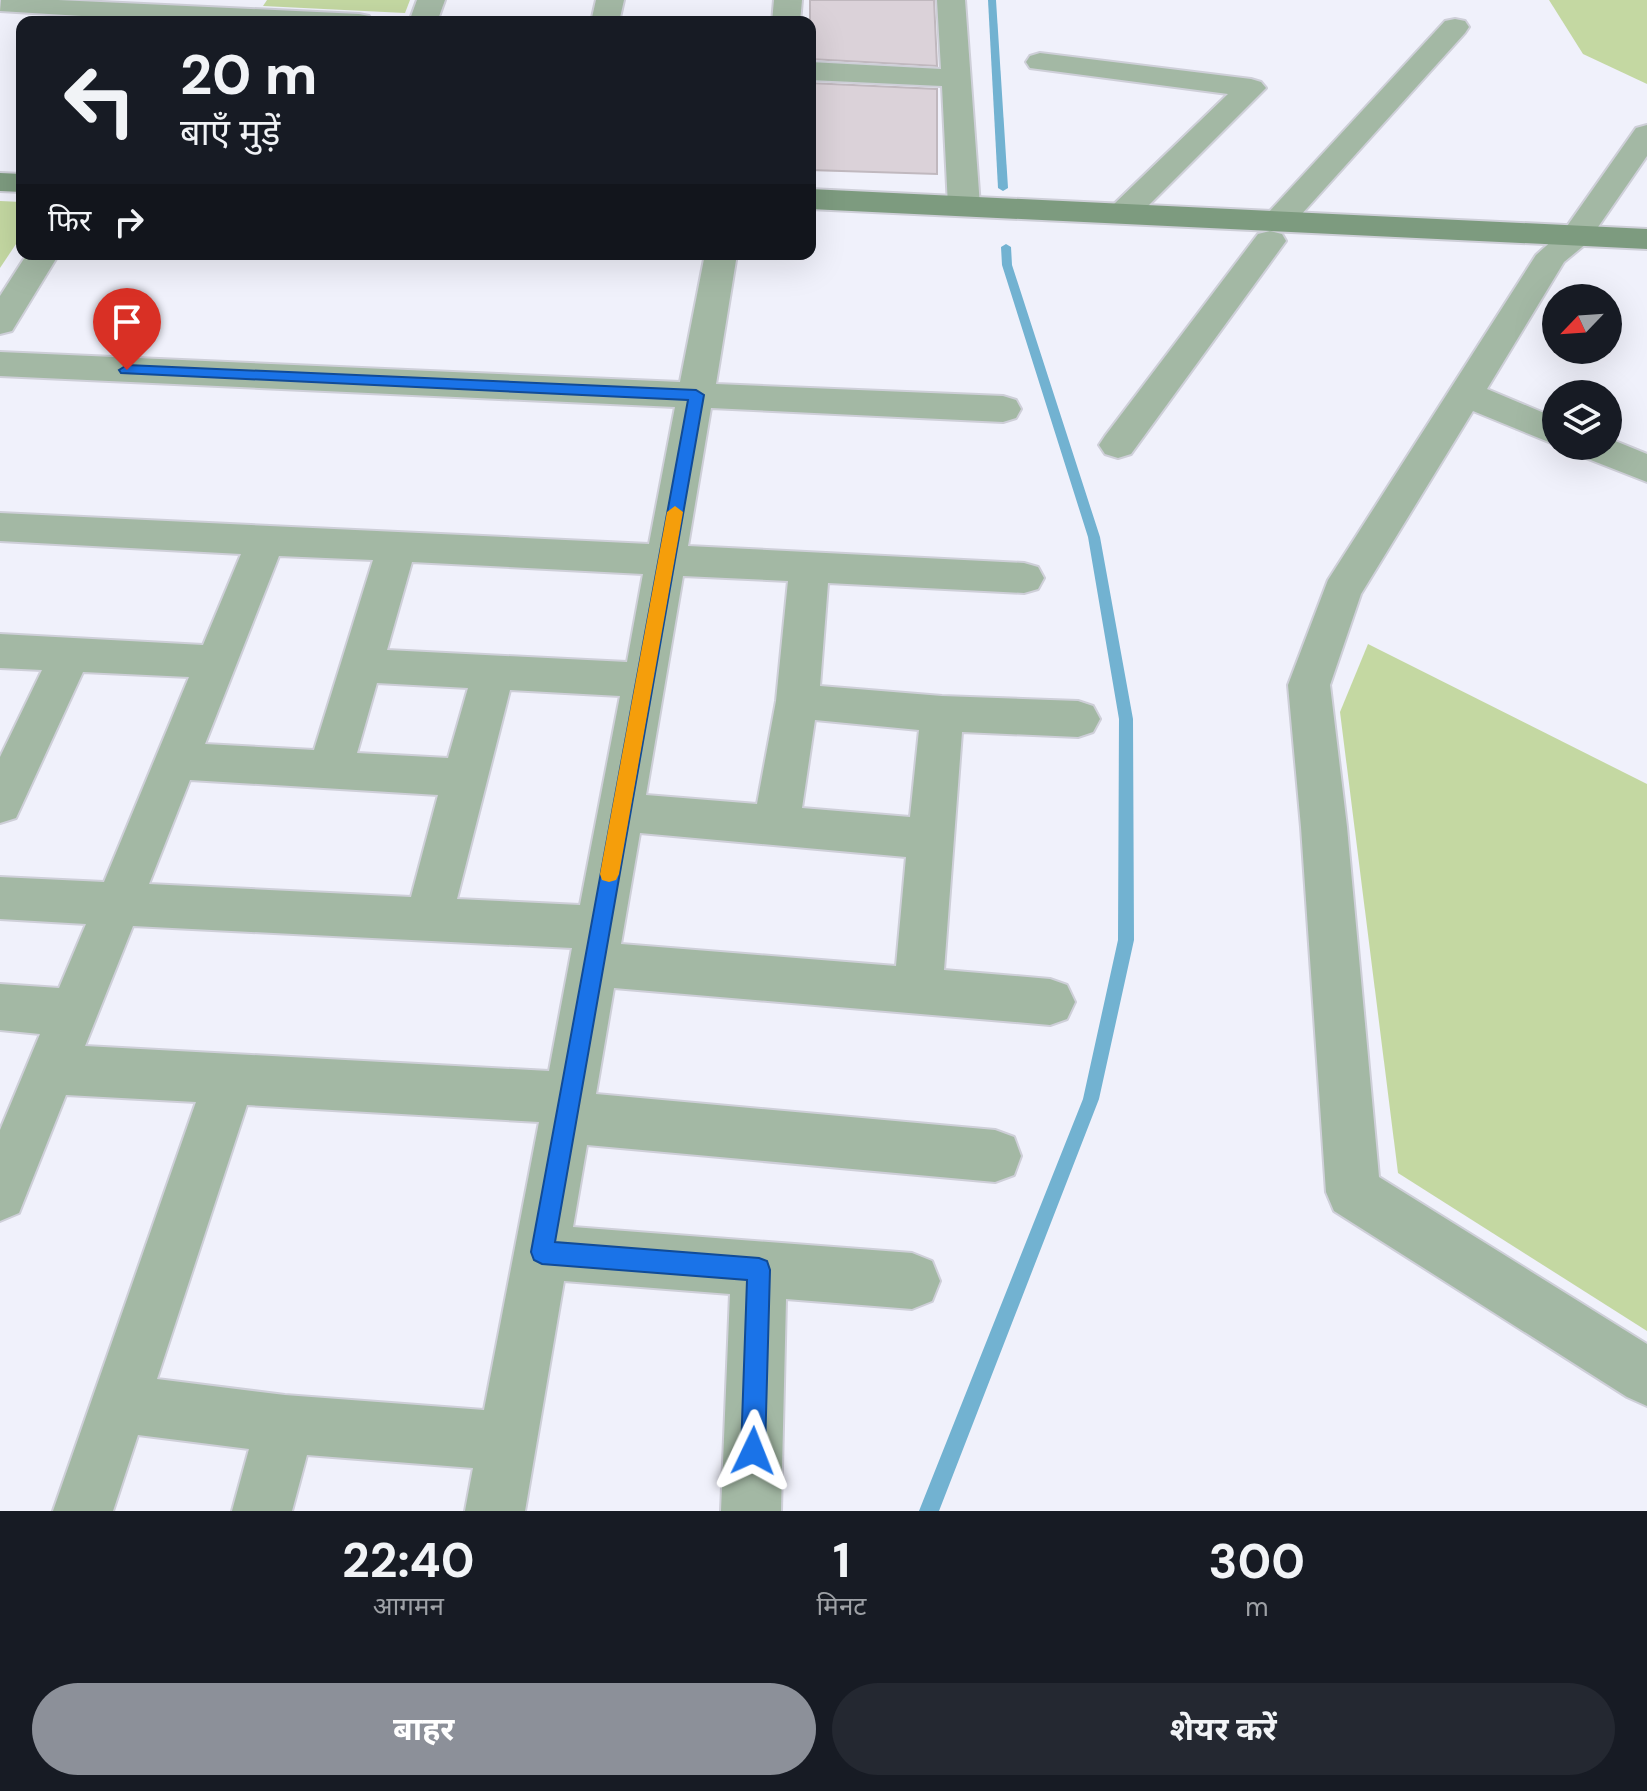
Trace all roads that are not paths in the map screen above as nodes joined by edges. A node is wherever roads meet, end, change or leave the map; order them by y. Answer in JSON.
{"nodes":[{"id":1,"x":14,"y":0,"type":"edge"},
{"id":2,"x":951,"y":0,"type":"edge"},
{"id":3,"x":247,"y":8,"type":"edge"},
{"id":4,"x":311,"y":16,"type":"edge"},
{"id":5,"x":1455,"y":27,"type":"dead end"},
{"id":6,"x":1040,"y":62,"type":"dead end"},
{"id":7,"x":816,"y":71,"type":"edge"},
{"id":8,"x":956,"y":78,"type":"junction"},
{"id":9,"x":1647,"y":134,"type":"edge"},
{"id":10,"x":816,"y":199,"type":"edge"},
{"id":11,"x":964,"y":206,"type":"junction"},
{"id":12,"x":1123,"y":213,"type":"junction"},
{"id":13,"x":816,"y":220,"type":"edge"},
{"id":14,"x":1274,"y":231,"type":"junction"},
{"id":15,"x":1647,"y":239,"type":"edge"},
{"id":16,"x":1564,"y":245,"type":"junction"},
{"id":17,"x":1647,"y":259,"type":"edge"},
{"id":18,"x":39,"y":260,"type":"edge"},
{"id":19,"x":720,"y":260,"type":"edge"},
{"id":20,"x":0,"y":323,"type":"edge"},
{"id":21,"x":0,"y":364,"type":"edge"},
{"id":22,"x":1465,"y":394,"type":"junction"},
{"id":23,"x":696,"y":395,"type":"junction"},
{"id":24,"x":1003,"y":409,"type":"dead end"},
{"id":25,"x":1542,"y":426,"type":"edge"},
{"id":26,"x":1118,"y":445,"type":"dead end"},
{"id":27,"x":1622,"y":459,"type":"edge"},
{"id":28,"x":1647,"y":469,"type":"edge"},
{"id":29,"x":6,"y":538,"type":"edge"},
{"id":30,"x":266,"y":540,"type":"junction"},
{"id":31,"x":397,"y":547,"type":"junction"},
{"id":32,"x":666,"y":561,"type":"junction"},
{"id":33,"x":809,"y":567,"type":"junction"},
{"id":34,"x":1024,"y":578,"type":"dead end"},
{"id":35,"x":0,"y":651,"type":"edge"},
{"id":36,"x":71,"y":653,"type":"junction"},
{"id":37,"x":217,"y":662,"type":"junction"},
{"id":38,"x":362,"y":665,"type":"junction"},
{"id":39,"x":493,"y":672,"type":"junction"},
{"id":40,"x":645,"y":680,"type":"junction"},
{"id":41,"x":797,"y":701,"type":"junction"},
{"id":42,"x":942,"y":714,"type":"junction"},
{"id":43,"x":1078,"y":719,"type":"dead end"},
{"id":44,"x":11,"y":758,"type":"edge"},
{"id":45,"x":176,"y":761,"type":"junction"},
{"id":46,"x":330,"y":770,"type":"junction"},
{"id":47,"x":466,"y":778,"type":"junction"},
{"id":48,"x":0,"y":804,"type":"edge"},
{"id":49,"x":620,"y":812,"type":"junction"},
{"id":50,"x":776,"y":827,"type":"junction"},
{"id":51,"x":930,"y":839,"type":"junction"},
{"id":52,"x":0,"y":898,"type":"edge"},
{"id":53,"x":117,"y":906,"type":"junction"},
{"id":54,"x":428,"y":921,"type":"junction"},
{"id":55,"x":598,"y":946,"type":"junction"},
{"id":56,"x":918,"y":989,"type":"junction"},
{"id":57,"x":1050,"y":1002,"type":"dead end"},
{"id":58,"x":0,"y":1007,"type":"edge"},
{"id":59,"x":72,"y":1013,"type":"junction"},
{"id":60,"x":52,"y":1069,"type":"junction"},
{"id":61,"x":230,"y":1079,"type":"junction"},
{"id":62,"x":568,"y":1108,"type":"junction"},
{"id":63,"x":995,"y":1156,"type":"dead end"},
{"id":64,"x":3,"y":1180,"type":"edge"},
{"id":65,"x":542,"y":1252,"type":"junction"},
{"id":66,"x":759,"y":1270,"type":"junction"},
{"id":67,"x":912,"y":1281,"type":"dead end"},
{"id":68,"x":1647,"y":1377,"type":"edge"},
{"id":69,"x":120,"y":1404,"type":"junction"},
{"id":70,"x":285,"y":1424,"type":"junction"},
{"id":71,"x":508,"y":1441,"type":"junction"},
{"id":72,"x":83,"y":1511,"type":"edge"},
{"id":73,"x":262,"y":1511,"type":"edge"},
{"id":74,"x":495,"y":1511,"type":"edge"},
{"id":75,"x":751,"y":1511,"type":"edge"}],
"edges":[{"from":1,"to":3,"type":"street"},
{"from":2,"to":8,"type":"street"},
{"from":3,"to":4,"type":"street"},
{"from":5,"to":14,"type":"street"},
{"from":6,"to":12,"type":"street"},
{"from":7,"to":8,"type":"street"},
{"from":8,"to":11,"type":"street"},
{"from":9,"to":16,"type":"street"},
{"from":10,"to":11,"type":"street"},
{"from":11,"to":12,"type":"street"},
{"from":12,"to":14,"type":"street"},
{"from":13,"to":14,"type":"street"},
{"from":14,"to":16,"type":"street"},
{"from":14,"to":26,"type":"street"},
{"from":15,"to":16,"type":"street"},
{"from":16,"to":17,"type":"street"},
{"from":16,"to":22,"type":"street"},
{"from":18,"to":20,"type":"street"},
{"from":19,"to":23,"type":"street"},
{"from":21,"to":23,"type":"street"},
{"from":22,"to":25,"type":"street"},
{"from":22,"to":68,"type":"street"},
{"from":23,"to":24,"type":"street"},
{"from":23,"to":32,"type":"street"},
{"from":27,"to":28,"type":"street"},
{"from":29,"to":30,"type":"street"},
{"from":30,"to":31,"type":"street"},
{"from":30,"to":37,"type":"street"},
{"from":31,"to":32,"type":"street"},
{"from":31,"to":38,"type":"street"},
{"from":32,"to":33,"type":"street"},
{"from":32,"to":40,"type":"street"},
{"from":33,"to":34,"type":"street"},
{"from":33,"to":41,"type":"street"},
{"from":35,"to":36,"type":"street"},
{"from":36,"to":37,"type":"street"},
{"from":36,"to":44,"type":"street"},
{"from":37,"to":45,"type":"street"},
{"from":38,"to":39,"type":"street"},
{"from":38,"to":46,"type":"street"},
{"from":39,"to":40,"type":"street"},
{"from":39,"to":47,"type":"street"},
{"from":40,"to":49,"type":"street"},
{"from":41,"to":42,"type":"street"},
{"from":41,"to":50,"type":"street"},
{"from":42,"to":43,"type":"street"},
{"from":42,"to":51,"type":"street"},
{"from":44,"to":48,"type":"street"},
{"from":45,"to":46,"type":"street"},
{"from":45,"to":53,"type":"street"},
{"from":46,"to":47,"type":"street"},
{"from":47,"to":54,"type":"street"},
{"from":49,"to":50,"type":"street"},
{"from":49,"to":55,"type":"street"},
{"from":50,"to":51,"type":"street"},
{"from":51,"to":56,"type":"street"},
{"from":52,"to":53,"type":"street"},
{"from":53,"to":54,"type":"street"},
{"from":53,"to":59,"type":"street"},
{"from":54,"to":55,"type":"street"},
{"from":55,"to":56,"type":"street"},
{"from":55,"to":62,"type":"street"},
{"from":56,"to":57,"type":"street"},
{"from":58,"to":59,"type":"street"},
{"from":59,"to":60,"type":"street"},
{"from":60,"to":61,"type":"street"},
{"from":60,"to":64,"type":"street"},
{"from":61,"to":62,"type":"street"},
{"from":61,"to":69,"type":"street"},
{"from":62,"to":63,"type":"street"},
{"from":62,"to":65,"type":"street"},
{"from":65,"to":66,"type":"street"},
{"from":65,"to":71,"type":"street"},
{"from":66,"to":67,"type":"street"},
{"from":66,"to":75,"type":"street"},
{"from":69,"to":70,"type":"street"},
{"from":69,"to":72,"type":"street"},
{"from":70,"to":71,"type":"street"},
{"from":70,"to":73,"type":"street"},
{"from":71,"to":74,"type":"street"}]}
